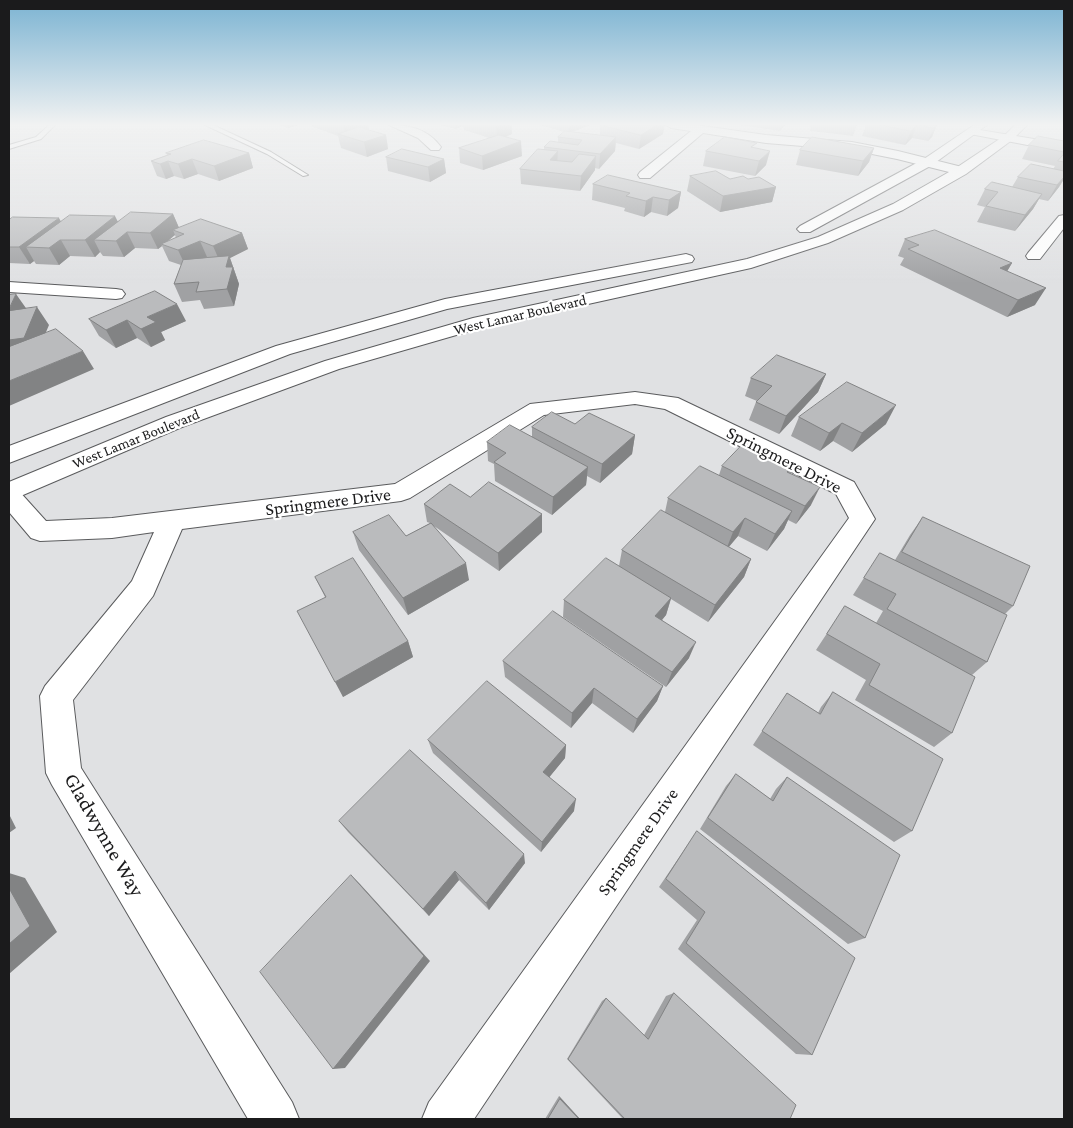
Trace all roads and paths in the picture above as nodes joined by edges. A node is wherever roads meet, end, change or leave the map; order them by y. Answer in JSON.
{"nodes":[{"id":1,"x":900,"y":178,"type":"edge"},
{"id":2,"x":949,"y":178,"type":"edge"},
{"id":3,"x":1064,"y":220,"type":"edge"},
{"id":4,"x":786,"y":235,"type":"dead end"},
{"id":5,"x":706,"y":255,"type":"dead end"},
{"id":6,"x":1034,"y":256,"type":"dead end"},
{"id":7,"x":9,"y":287,"type":"edge"},
{"id":8,"x":116,"y":294,"type":"dead end"},
{"id":9,"x":9,"y":455,"type":"edge"},
{"id":10,"x":9,"y":492,"type":"edge"},
{"id":11,"x":9,"y":496,"type":"edge"},
{"id":12,"x":172,"y":521,"type":"junction"},
{"id":13,"x":275,"y":1119,"type":"edge"},
{"id":14,"x":446,"y":1119,"type":"edge"}],
"edges":[{"from":1,"to":4,"type":"street"},
{"from":2,"to":10,"type":"street","name":"West Lamar Boulevard"},
{"from":3,"to":6,"type":"street"},
{"from":5,"to":9,"type":"street","name":"West Lamar Boulevard"},
{"from":7,"to":8,"type":"street"},
{"from":11,"to":12,"type":"street","name":"Springmere Drive"},
{"from":12,"to":13,"type":"street","name":"Gladwynne Way"},
{"from":12,"to":14,"type":"street","name":"Springmere Drive"}]}
